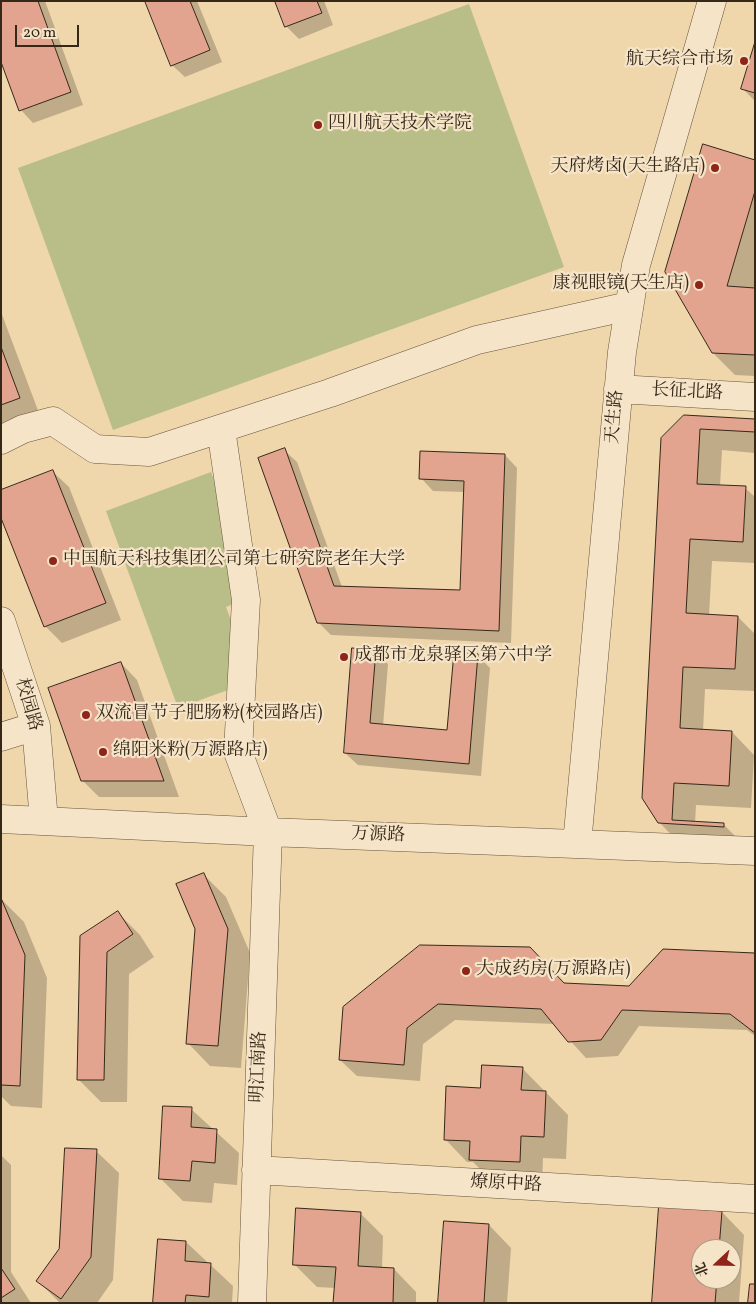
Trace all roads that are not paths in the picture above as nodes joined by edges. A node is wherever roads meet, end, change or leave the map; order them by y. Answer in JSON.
{"nodes":[{"id":1,"x":712,"y":1,"type":"edge"},
{"id":2,"x":629,"y":306,"type":"junction"},
{"id":3,"x":618,"y":389,"type":"junction"},
{"id":4,"x":755,"y":397,"type":"edge"},
{"id":5,"x":221,"y":428,"type":"junction"},
{"id":6,"x":1,"y":440,"type":"edge"},
{"id":7,"x":1,"y":621,"type":"edge"},
{"id":8,"x":36,"y":726,"type":"junction"},
{"id":9,"x":1,"y":737,"type":"edge"},
{"id":10,"x":1,"y":819,"type":"edge"},
{"id":11,"x":44,"y":821,"type":"junction"},
{"id":12,"x":268,"y":832,"type":"junction"},
{"id":13,"x":577,"y":844,"type":"junction"},
{"id":14,"x":755,"y":852,"type":"edge"},
{"id":15,"x":256,"y":1170,"type":"junction"},
{"id":16,"x":755,"y":1199,"type":"edge"},
{"id":17,"x":252,"y":1303,"type":"edge"}],
"edges":[{"from":1,"to":2,"type":"street","name":"天生路"},
{"from":2,"to":3,"type":"street","name":"天生路"},
{"from":2,"to":5,"type":"street"},
{"from":3,"to":4,"type":"street","name":"长征北路"},
{"from":3,"to":13,"type":"street","name":"天生路"},
{"from":5,"to":6,"type":"street"},
{"from":5,"to":12,"type":"street"},
{"from":7,"to":8,"type":"street","name":"校园路"},
{"from":8,"to":9,"type":"street"},
{"from":8,"to":11,"type":"street","name":"校园路"},
{"from":10,"to":11,"type":"street","name":"万源路"},
{"from":11,"to":12,"type":"street","name":"万源路"},
{"from":12,"to":13,"type":"street","name":"万源路"},
{"from":12,"to":15,"type":"street","name":"明江南路"},
{"from":13,"to":14,"type":"street","name":"万源路"},
{"from":15,"to":16,"type":"street","name":"燎原中路"},
{"from":15,"to":17,"type":"street","name":"明江南路"}]}
